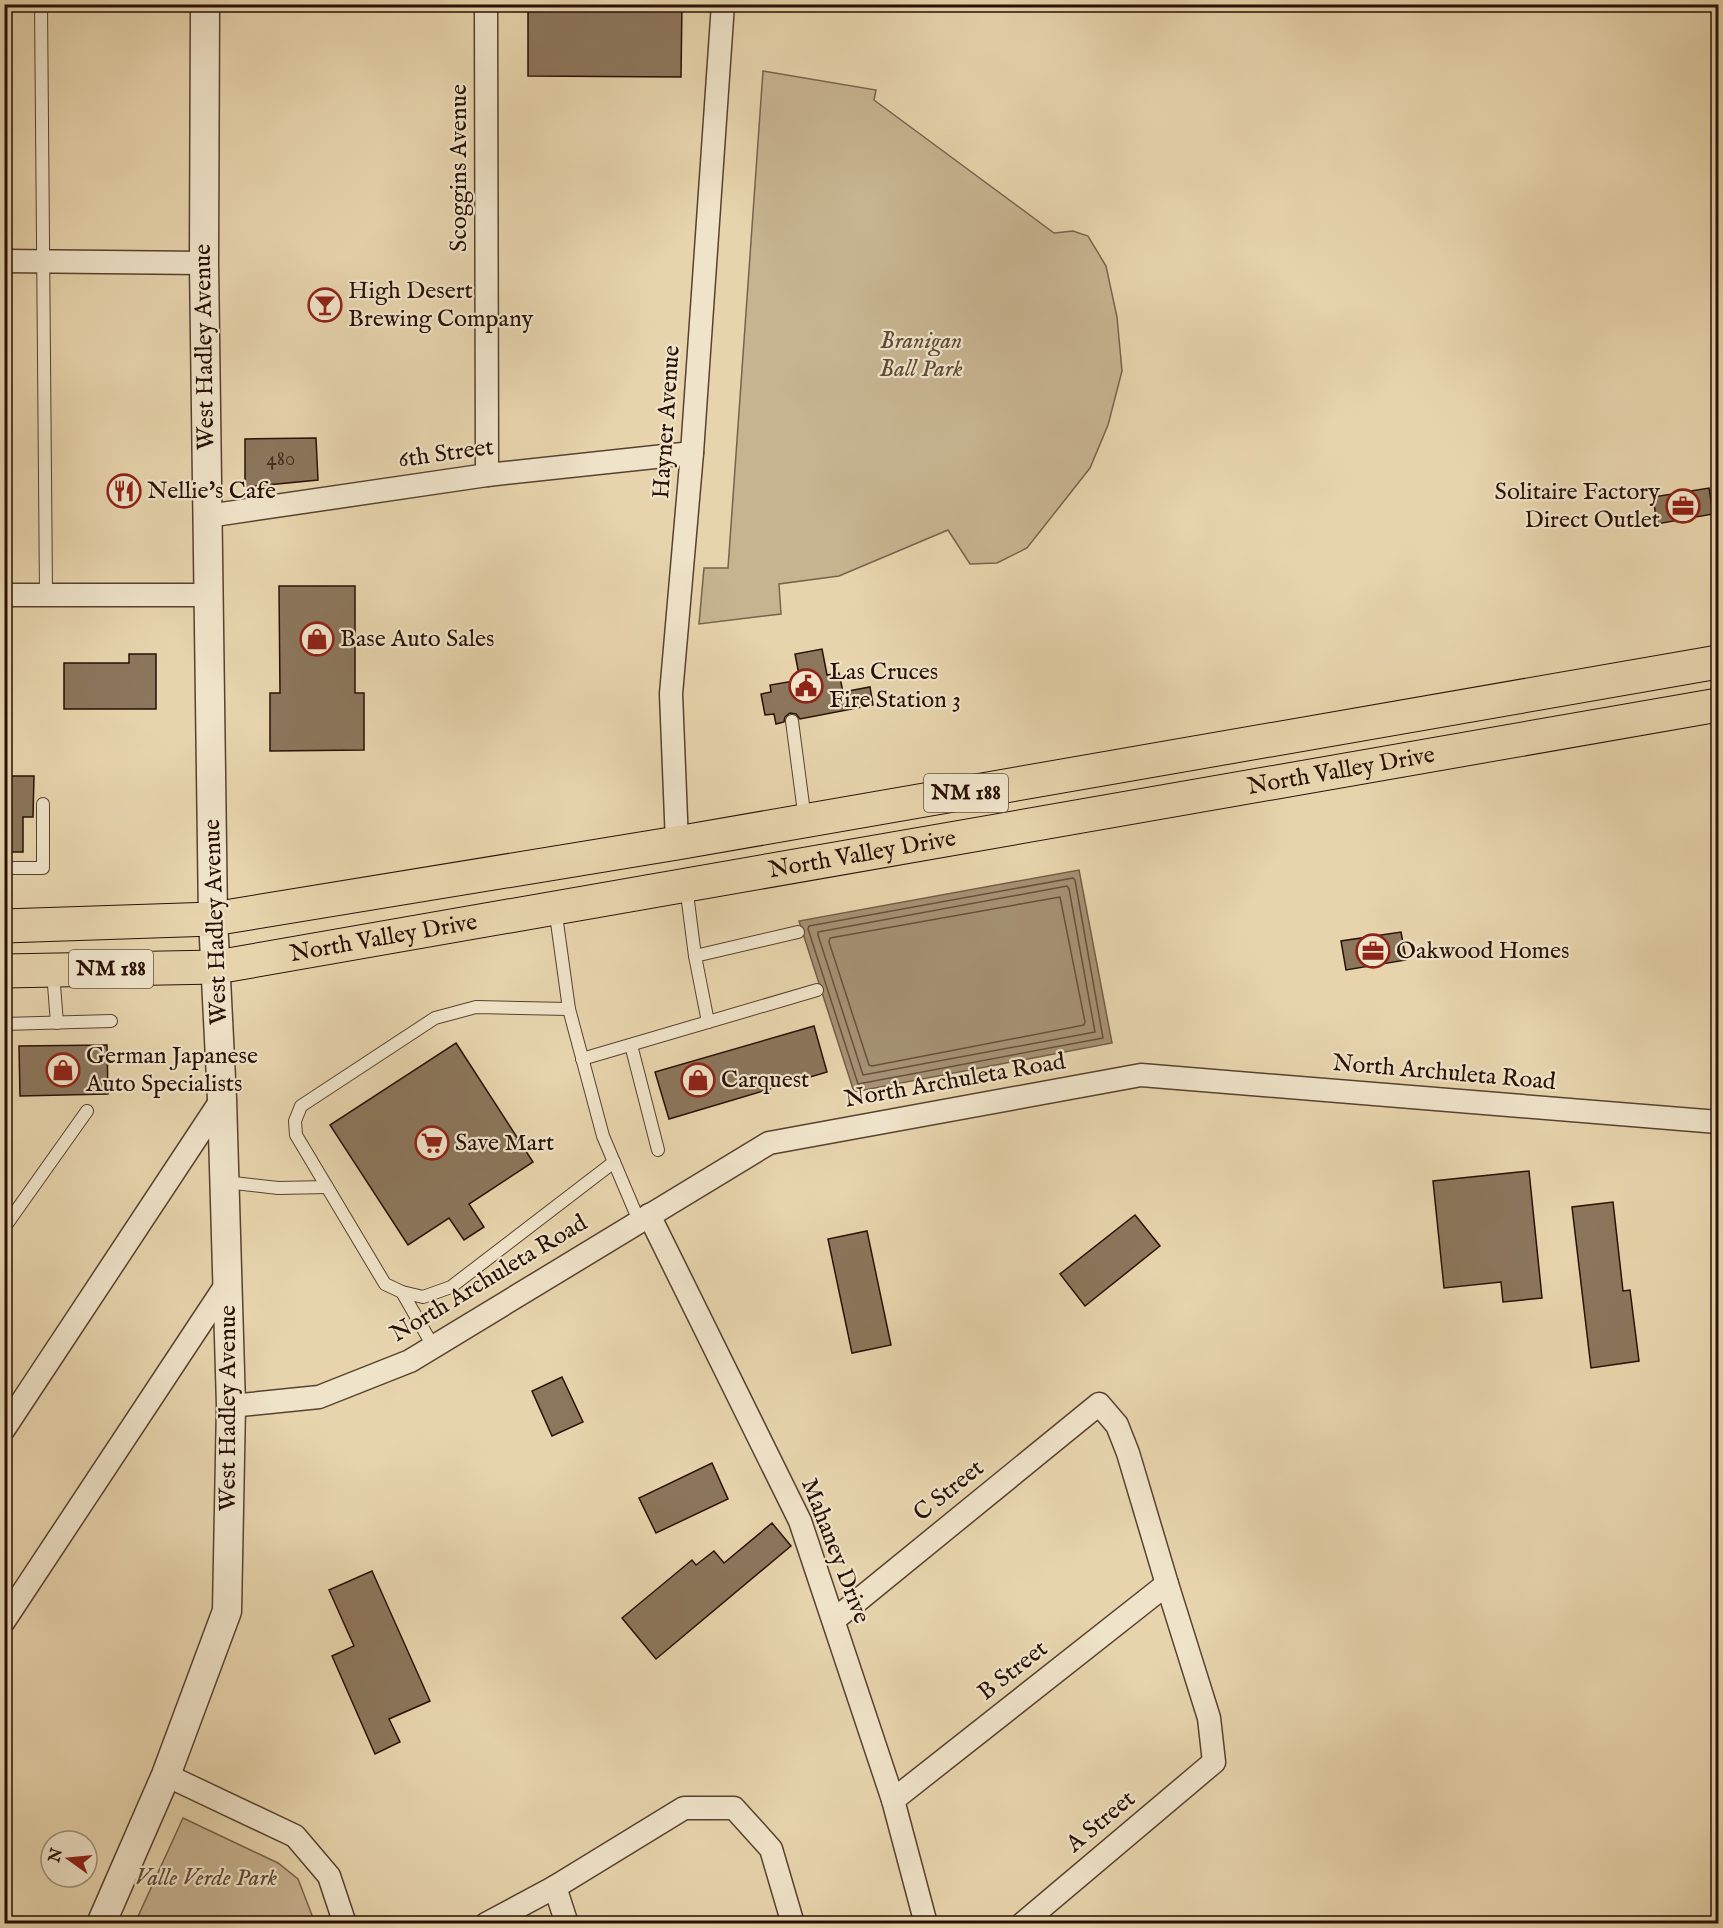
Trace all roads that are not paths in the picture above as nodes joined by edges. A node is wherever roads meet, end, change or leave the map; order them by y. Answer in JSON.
{"nodes":[{"id":1,"x":41,"y":4,"type":"edge"},
{"id":2,"x":205,"y":4,"type":"edge"},
{"id":3,"x":486,"y":4,"type":"edge"},
{"id":4,"x":723,"y":4,"type":"edge"},
{"id":5,"x":4,"y":261,"type":"edge"},
{"id":6,"x":45,"y":261,"type":"junction"},
{"id":7,"x":204,"y":263,"type":"junction"},
{"id":8,"x":693,"y":453,"type":"junction"},
{"id":9,"x":487,"y":475,"type":"junction"},
{"id":10,"x":208,"y":516,"type":"junction"},
{"id":11,"x":46,"y":595,"type":"junction"},
{"id":12,"x":209,"y":595,"type":"junction"},
{"id":13,"x":4,"y":596,"type":"edge"},
{"id":14,"x":1719,"y":662,"type":"edge"},
{"id":15,"x":1719,"y":705,"type":"edge"},
{"id":16,"x":792,"y":721,"type":"dead end"},
{"id":17,"x":43,"y":804,"type":"dead end"},
{"id":18,"x":806,"y":821,"type":"junction"},
{"id":19,"x":677,"y":843,"type":"junction"},
{"id":20,"x":4,"y":868,"type":"edge"},
{"id":21,"x":686,"y":885,"type":"junction"},
{"id":22,"x":555,"y":908,"type":"junction"},
{"id":23,"x":213,"y":919,"type":"junction"},
{"id":24,"x":4,"y":926,"type":"edge"},
{"id":25,"x":798,"y":932,"type":"dead end"},
{"id":26,"x":695,"y":956,"type":"junction"},
{"id":27,"x":217,"y":967,"type":"junction"},
{"id":28,"x":53,"y":970,"type":"junction"},
{"id":29,"x":4,"y":971,"type":"edge"},
{"id":30,"x":817,"y":990,"type":"dead end"},
{"id":31,"x":569,"y":1009,"type":"junction"},
{"id":32,"x":111,"y":1021,"type":"dead end"},
{"id":33,"x":708,"y":1022,"type":"junction"},
{"id":34,"x":57,"y":1023,"type":"junction"},
{"id":35,"x":4,"y":1024,"type":"edge"},
{"id":36,"x":631,"y":1045,"type":"junction"},
{"id":37,"x":582,"y":1059,"type":"junction"},
{"id":38,"x":222,"y":1099,"type":"junction"},
{"id":39,"x":87,"y":1111,"type":"dead end"},
{"id":40,"x":1719,"y":1122,"type":"edge"},
{"id":41,"x":658,"y":1150,"type":"dead end"},
{"id":42,"x":614,"y":1162,"type":"junction"},
{"id":43,"x":225,"y":1182,"type":"junction"},
{"id":44,"x":327,"y":1187,"type":"junction"},
{"id":45,"x":644,"y":1218,"type":"junction"},
{"id":46,"x":4,"y":1228,"type":"edge"},
{"id":47,"x":228,"y":1282,"type":"junction"},
{"id":48,"x":402,"y":1292,"type":"junction"},
{"id":49,"x":433,"y":1347,"type":"junction"},
{"id":50,"x":231,"y":1406,"type":"junction"},
{"id":51,"x":4,"y":1429,"type":"edge"},
{"id":52,"x":1167,"y":1584,"type":"junction"},
{"id":53,"x":834,"y":1620,"type":"junction"},
{"id":54,"x":4,"y":1621,"type":"edge"},
{"id":55,"x":166,"y":1775,"type":"junction"},
{"id":56,"x":893,"y":1800,"type":"junction"},
{"id":57,"x":555,"y":1887,"type":"junction"},
{"id":58,"x":101,"y":1923,"type":"edge"},
{"id":59,"x":345,"y":1923,"type":"edge"},
{"id":60,"x":486,"y":1923,"type":"edge"},
{"id":61,"x":567,"y":1923,"type":"edge"},
{"id":62,"x":794,"y":1923,"type":"edge"},
{"id":63,"x":926,"y":1923,"type":"edge"},
{"id":64,"x":1022,"y":1923,"type":"edge"}],
"edges":[{"from":1,"to":6,"type":"lane"},
{"from":2,"to":7,"type":"street","name":"West Hadley Avenue"},
{"from":3,"to":9,"type":"street","name":"Scoggins Avenue"},
{"from":4,"to":8,"type":"street","name":"Hayner Avenue"},
{"from":5,"to":6,"type":"street"},
{"from":6,"to":7,"type":"street"},
{"from":6,"to":11,"type":"lane"},
{"from":7,"to":10,"type":"street","name":"West Hadley Avenue"},
{"from":8,"to":9,"type":"street","name":"6th Street"},
{"from":8,"to":19,"type":"street","name":"Hayner Avenue"},
{"from":9,"to":10,"type":"street","name":"6th Street"},
{"from":10,"to":12,"type":"street","name":"West Hadley Avenue"},
{"from":11,"to":12,"type":"street"},
{"from":11,"to":13,"type":"street"},
{"from":12,"to":23,"type":"street","name":"West Hadley Avenue"},
{"from":14,"to":18,"type":"main road","name":"North Valley Drive","number":"NM 188"},
{"from":15,"to":21,"type":"main road","name":"North Valley Drive","number":"NM 188"},
{"from":16,"to":18,"type":"lane"},
{"from":17,"to":20,"type":"lane"},
{"from":18,"to":19,"type":"main road","name":"North Valley Drive","number":"NM 188"},
{"from":19,"to":23,"type":"main road","name":"North Valley Drive","number":"NM 188"},
{"from":21,"to":22,"type":"main road","name":"North Valley Drive","number":"NM 188"},
{"from":21,"to":26,"type":"lane"},
{"from":22,"to":27,"type":"main road","name":"North Valley Drive","number":"NM 188"},
{"from":22,"to":31,"type":"lane"},
{"from":23,"to":24,"type":"main road","name":"North Valley Drive","number":"NM 188"},
{"from":23,"to":27,"type":"street","name":"West Hadley Avenue"},
{"from":25,"to":26,"type":"lane"},
{"from":26,"to":33,"type":"lane"},
{"from":27,"to":28,"type":"main road","name":"North Valley Drive","number":"NM 188"},
{"from":27,"to":38,"type":"street","name":"West Hadley Avenue"},
{"from":28,"to":29,"type":"main road","name":"North Valley Drive","number":"NM 188"},
{"from":28,"to":34,"type":"lane"},
{"from":30,"to":33,"type":"lane"},
{"from":31,"to":37,"type":"lane"},
{"from":31,"to":44,"type":"lane"},
{"from":32,"to":34,"type":"lane"},
{"from":33,"to":36,"type":"lane"},
{"from":34,"to":35,"type":"lane"},
{"from":36,"to":37,"type":"lane"},
{"from":36,"to":41,"type":"lane"},
{"from":37,"to":42,"type":"lane"},
{"from":38,"to":43,"type":"street","name":"West Hadley Avenue"},
{"from":38,"to":51,"type":"street"},
{"from":39,"to":46,"type":"lane"},
{"from":40,"to":45,"type":"street","name":"North Archuleta Road"},
{"from":42,"to":45,"type":"lane"},
{"from":42,"to":48,"type":"lane"},
{"from":43,"to":44,"type":"lane"},
{"from":43,"to":47,"type":"street","name":"West Hadley Avenue"},
{"from":44,"to":48,"type":"lane"},
{"from":45,"to":49,"type":"street","name":"North Archuleta Road"},
{"from":45,"to":53,"type":"street","name":"Mahaney Drive"},
{"from":47,"to":50,"type":"street","name":"West Hadley Avenue"},
{"from":47,"to":54,"type":"street"},
{"from":48,"to":49,"type":"lane"},
{"from":49,"to":50,"type":"street","name":"North Archuleta Road"},
{"from":50,"to":55,"type":"street","name":"West Hadley Avenue"},
{"from":52,"to":53,"type":"street","name":"C Street"},
{"from":52,"to":56,"type":"street","name":"B Street"},
{"from":52,"to":64,"type":"street","name":"A Street"},
{"from":53,"to":56,"type":"street","name":"Mahaney Drive"},
{"from":55,"to":58,"type":"street","name":"West Hadley Avenue"},
{"from":55,"to":59,"type":"street"},
{"from":56,"to":63,"type":"street","name":"Mahaney Drive"},
{"from":57,"to":60,"type":"street"},
{"from":57,"to":61,"type":"street"},
{"from":57,"to":62,"type":"street"}]}
